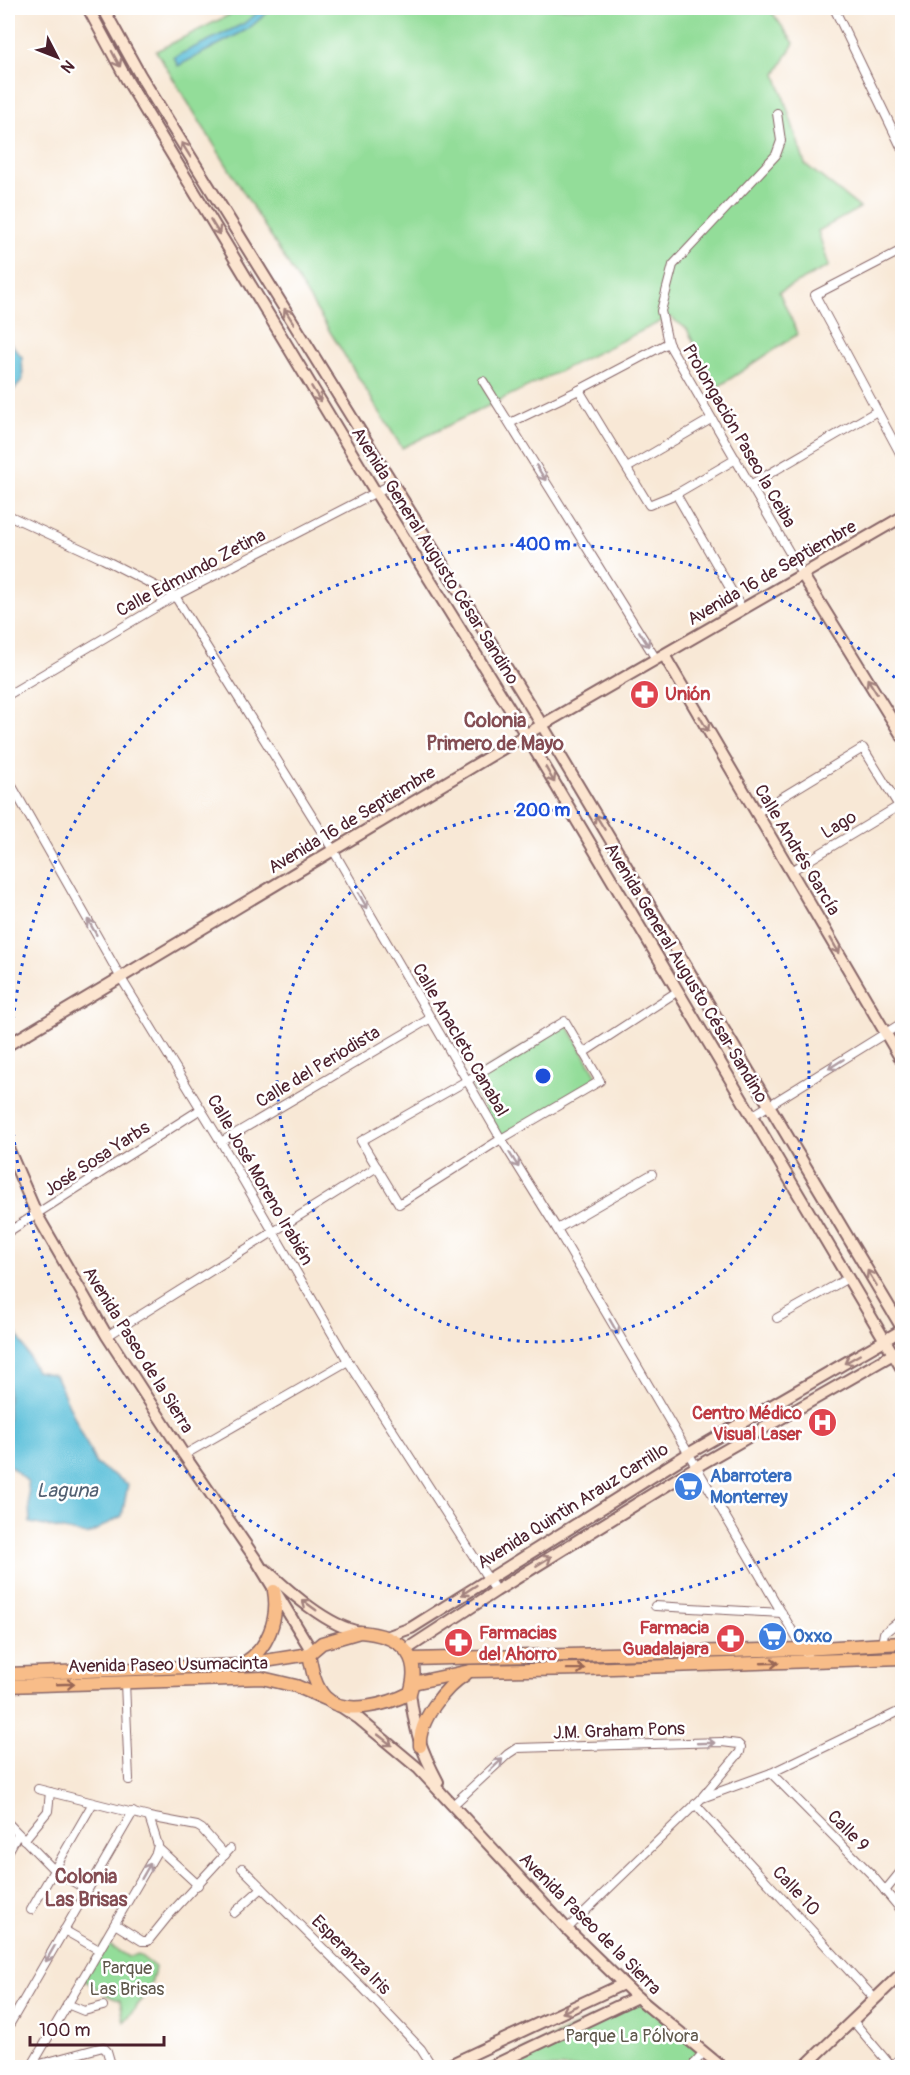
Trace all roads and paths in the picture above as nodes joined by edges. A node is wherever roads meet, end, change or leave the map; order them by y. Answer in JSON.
{"nodes":[{"id":1,"x":88,"y":8,"type":"edge"},
{"id":2,"x":103,"y":8,"type":"edge"},
{"id":3,"x":834,"y":8,"type":"edge"},
{"id":4,"x":777,"y":112,"type":"dead end"},
{"id":5,"x":903,"y":149,"type":"edge"},
{"id":6,"x":903,"y":250,"type":"edge"},
{"id":7,"x":668,"y":343,"type":"junction"},
{"id":8,"x":483,"y":381,"type":"dead end"},
{"id":9,"x":579,"y":390,"type":"junction"},
{"id":10,"x":878,"y":411,"type":"junction"},
{"id":11,"x":711,"y":419,"type":"junction"},
{"id":12,"x":510,"y":423,"type":"junction"},
{"id":13,"x":903,"y":458,"type":"edge"},
{"id":14,"x":736,"y":459,"type":"junction"},
{"id":15,"x":627,"y":468,"type":"junction"},
{"id":16,"x":392,"y":484,"type":"junction"},
{"id":17,"x":750,"y":485,"type":"junction"},
{"id":18,"x":376,"y":493,"type":"junction"},
{"id":19,"x":676,"y":494,"type":"junction"},
{"id":20,"x":8,"y":515,"type":"edge"},
{"id":21,"x":903,"y":516,"type":"edge"},
{"id":22,"x":802,"y":574,"type":"junction"},
{"id":23,"x":175,"y":596,"type":"junction"},
{"id":24,"x":742,"y":609,"type":"junction"},
{"id":25,"x":660,"y":657,"type":"junction"},
{"id":26,"x":8,"y":695,"type":"edge"},
{"id":27,"x":542,"y":725,"type":"junction"},
{"id":28,"x":526,"y":735,"type":"junction"},
{"id":29,"x":903,"y":736,"type":"edge"},
{"id":30,"x":8,"y":779,"type":"edge"},
{"id":31,"x":902,"y":807,"type":"edge"},
{"id":32,"x":756,"y":813,"type":"junction"},
{"id":33,"x":333,"y":850,"type":"junction"},
{"id":34,"x":790,"y":871,"type":"junction"},
{"id":35,"x":121,"y":978,"type":"junction"},
{"id":36,"x":678,"y":991,"type":"junction"},
{"id":37,"x":431,"y":1018,"type":"junction"},
{"id":38,"x":903,"y":1023,"type":"edge"},
{"id":39,"x":886,"y":1033,"type":"junction"},
{"id":40,"x":8,"y":1045,"type":"edge"},
{"id":41,"x":583,"y":1053,"type":"junction"},
{"id":42,"x":903,"y":1061,"type":"edge"},
{"id":43,"x":468,"y":1080,"type":"junction"},
{"id":44,"x":768,"y":1106,"type":"junction"},
{"id":45,"x":201,"y":1109,"type":"junction"},
{"id":46,"x":752,"y":1116,"type":"junction"},
{"id":47,"x":501,"y":1139,"type":"junction"},
{"id":48,"x":221,"y":1142,"type":"junction"},
{"id":49,"x":8,"y":1148,"type":"edge"},
{"id":50,"x":377,"y":1167,"type":"junction"},
{"id":51,"x":652,"y":1174,"type":"dead end"},
{"id":52,"x":37,"y":1215,"type":"junction"},
{"id":53,"x":557,"y":1229,"type":"junction"},
{"id":54,"x":8,"y":1232,"type":"edge"},
{"id":55,"x":273,"y":1232,"type":"junction"},
{"id":56,"x":848,"y":1278,"type":"junction"},
{"id":57,"x":777,"y":1318,"type":"dead end"},
{"id":58,"x":903,"y":1329,"type":"edge"},
{"id":59,"x":106,"y":1336,"type":"junction"},
{"id":60,"x":885,"y":1340,"type":"junction"},
{"id":61,"x":898,"y":1352,"type":"edge"},
{"id":62,"x":348,"y":1360,"type":"junction"},
{"id":63,"x":903,"y":1369,"type":"edge"},
{"id":64,"x":688,"y":1454,"type":"junction"},
{"id":65,"x":184,"y":1455,"type":"junction"},
{"id":66,"x":696,"y":1467,"type":"junction"},
{"id":67,"x":257,"y":1561,"type":"junction"},
{"id":68,"x":488,"y":1578,"type":"junction"},
{"id":69,"x":496,"y":1591,"type":"junction"},
{"id":70,"x":274,"y":1592,"type":"junction"},
{"id":71,"x":655,"y":1606,"type":"dead end"},
{"id":72,"x":782,"y":1613,"type":"junction"},
{"id":73,"x":903,"y":1619,"type":"edge"},
{"id":74,"x":360,"y":1632,"type":"junction"},
{"id":75,"x":386,"y":1637,"type":"junction"},
{"id":76,"x":903,"y":1643,"type":"edge"},
{"id":77,"x":882,"y":1644,"type":"junction"},
{"id":78,"x":804,"y":1649,"type":"junction"},
{"id":79,"x":310,"y":1652,"type":"junction"},
{"id":80,"x":410,"y":1654,"type":"junction"},
{"id":81,"x":903,"y":1658,"type":"edge"},
{"id":82,"x":810,"y":1661,"type":"junction"},
{"id":83,"x":240,"y":1665,"type":"junction"},
{"id":84,"x":474,"y":1671,"type":"junction"},
{"id":85,"x":8,"y":1674,"type":"edge"},
{"id":86,"x":125,"y":1682,"type":"junction"},
{"id":87,"x":8,"y":1686,"type":"edge"},
{"id":88,"x":412,"y":1688,"type":"junction"},
{"id":89,"x":326,"y":1699,"type":"junction"},
{"id":90,"x":339,"y":1705,"type":"junction"},
{"id":91,"x":903,"y":1710,"type":"edge"},
{"id":92,"x":420,"y":1746,"type":"junction"},
{"id":93,"x":771,"y":1773,"type":"junction"},
{"id":94,"x":129,"y":1780,"type":"dead end"},
{"id":95,"x":38,"y":1789,"type":"dead end"},
{"id":96,"x":50,"y":1792,"type":"junction"},
{"id":97,"x":444,"y":1793,"type":"junction"},
{"id":98,"x":702,"y":1798,"type":"junction"},
{"id":99,"x":93,"y":1803,"type":"junction"},
{"id":100,"x":695,"y":1804,"type":"junction"},
{"id":101,"x":453,"y":1805,"type":"junction"},
{"id":102,"x":133,"y":1812,"type":"junction"},
{"id":103,"x":149,"y":1817,"type":"junction"},
{"id":104,"x":8,"y":1823,"type":"edge"},
{"id":105,"x":18,"y":1834,"type":"junction"},
{"id":106,"x":24,"y":1840,"type":"junction"},
{"id":107,"x":158,"y":1848,"type":"junction"},
{"id":108,"x":8,"y":1852,"type":"edge"},
{"id":109,"x":242,"y":1868,"type":"dead end"},
{"id":110,"x":54,"y":1870,"type":"junction"},
{"id":111,"x":903,"y":1870,"type":"edge"},
{"id":112,"x":198,"y":1885,"type":"junction"},
{"id":113,"x":262,"y":1888,"type":"junction"},
{"id":114,"x":87,"y":1890,"type":"junction"},
{"id":115,"x":885,"y":1891,"type":"junction"},
{"id":116,"x":901,"y":1905,"type":"edge"},
{"id":117,"x":31,"y":1910,"type":"dead end"},
{"id":118,"x":234,"y":1913,"type":"dead end"},
{"id":119,"x":115,"y":1924,"type":"junction"},
{"id":120,"x":567,"y":1929,"type":"junction"},
{"id":121,"x":64,"y":1930,"type":"junction"},
{"id":122,"x":99,"y":1950,"type":"junction"},
{"id":123,"x":903,"y":1974,"type":"edge"},
{"id":124,"x":623,"y":1984,"type":"junction"},
{"id":125,"x":637,"y":1997,"type":"junction"},
{"id":126,"x":875,"y":1999,"type":"junction"},
{"id":127,"x":67,"y":2004,"type":"junction"},
{"id":128,"x":103,"y":2006,"type":"dead end"},
{"id":129,"x":853,"y":2021,"type":"junction"},
{"id":130,"x":8,"y":2027,"type":"edge"},
{"id":131,"x":703,"y":2052,"type":"junction"},
{"id":132,"x":903,"y":2056,"type":"edge"},
{"id":133,"x":29,"y":2067,"type":"edge"},
{"id":134,"x":112,"y":2067,"type":"edge"},
{"id":135,"x":433,"y":2067,"type":"edge"},
{"id":136,"x":443,"y":2067,"type":"edge"},
{"id":137,"x":488,"y":2067,"type":"edge"},
{"id":138,"x":690,"y":2067,"type":"edge"},
{"id":139,"x":723,"y":2067,"type":"edge"},
{"id":140,"x":803,"y":2067,"type":"edge"},
{"id":141,"x":890,"y":2067,"type":"edge"}],
"edges":[{"from":1,"to":18,"type":"main road","name":"Avenida General Augusto César Sandino","one_way":true},
{"from":16,"to":2,"type":"main road","name":"Avenida General Augusto César Sandino","one_way":true},
{"from":3,"to":5,"type":"street"},
{"from":4,"to":7,"type":"street","name":"Prolongación Paseo la Ceiba"},
{"from":6,"to":10,"type":"street"},
{"from":7,"to":9,"type":"street"},
{"from":7,"to":11,"type":"street","name":"Prolongación Paseo la Ceiba"},
{"from":8,"to":12,"type":"street","name":"Calle Andrés García"},
{"from":9,"to":12,"type":"street"},
{"from":9,"to":15,"type":"street"},
{"from":10,"to":13,"type":"street"},
{"from":10,"to":17,"type":"street"},
{"from":11,"to":14,"type":"street","name":"Prolongación Paseo la Ceiba"},
{"from":11,"to":15,"type":"street"},
{"from":12,"to":25,"type":"street","name":"Calle Andrés García","one_way":true},
{"from":14,"to":17,"type":"street","name":"Prolongación Paseo la Ceiba"},
{"from":14,"to":19,"type":"street"},
{"from":15,"to":19,"type":"street"},
{"from":16,"to":18,"type":"street","name":"Calle Edmundo Zetina"},
{"from":16,"to":27,"type":"main road","name":"Avenida General Augusto César Sandino"},
{"from":17,"to":22,"type":"street","name":"Prolongación Paseo la Ceiba"},
{"from":18,"to":23,"type":"street","name":"Calle Edmundo Zetina"},
{"from":18,"to":28,"type":"main road","name":"Avenida General Augusto César Sandino"},
{"from":19,"to":24,"type":"street"},
{"from":20,"to":23,"type":"street"},
{"from":21,"to":22,"type":"main road","name":"Avenida 16 de Septiembre"},
{"from":22,"to":24,"type":"main road","name":"Avenida 16 de Septiembre"},
{"from":29,"to":22,"type":"main road","one_way":true},
{"from":23,"to":26,"type":"street","name":"Calle Edmundo Zetina"},
{"from":23,"to":33,"type":"street","name":"Calle Anacleto Canabal"},
{"from":24,"to":25,"type":"main road","name":"Avenida 16 de Septiembre"},
{"from":25,"to":27,"type":"main road","name":"Avenida 16 de Septiembre"},
{"from":25,"to":32,"type":"main road","name":"Calle Andrés García","one_way":true},
{"from":27,"to":28,"type":"main road","name":"Avenida 16 de Septiembre"},
{"from":44,"to":27,"type":"main road","name":"Avenida General Augusto César Sandino","one_way":true},
{"from":28,"to":33,"type":"main road","name":"Avenida 16 de Septiembre"},
{"from":28,"to":36,"type":"main road","name":"Avenida General Augusto César Sandino","one_way":true},
{"from":35,"to":30,"type":"street","name":"Calle José Moreno Irabién","one_way":true},
{"from":31,"to":32,"type":"street"},
{"from":31,"to":34,"type":"street","name":"Lago"},
{"from":32,"to":34,"type":"main road","name":"Calle Andrés García"},
{"from":33,"to":35,"type":"main road","name":"Avenida 16 de Septiembre"},
{"from":33,"to":37,"type":"street","name":"Calle Anacleto Canabal","one_way":true},
{"from":34,"to":39,"type":"main road","name":"Calle Andrés García","one_way":true},
{"from":35,"to":40,"type":"main road","name":"Avenida 16 de Septiembre"},
{"from":35,"to":45,"type":"street","name":"Calle José Moreno Irabién"},
{"from":36,"to":41,"type":"street"},
{"from":36,"to":46,"type":"main road","name":"Avenida General Augusto César Sandino"},
{"from":37,"to":43,"type":"street","name":"Calle Anacleto Canabal"},
{"from":37,"to":48,"type":"street","name":"Calle del Periodista"},
{"from":38,"to":39,"type":"street"},
{"from":39,"to":42,"type":"main road","name":"Calle Andrés García"},
{"from":39,"to":44,"type":"street","one_way":true},
{"from":41,"to":43,"type":"street"},
{"from":41,"to":47,"type":"street"},
{"from":43,"to":47,"type":"street","name":"Calle Anacleto Canabal"},
{"from":43,"to":50,"type":"street"},
{"from":44,"to":46,"type":"street"},
{"from":58,"to":44,"type":"main road","name":"Avenida General Augusto César Sandino","one_way":true},
{"from":45,"to":48,"type":"street","name":"Calle José Moreno Irabién"},
{"from":45,"to":52,"type":"street","name":"José Sosa Yarbs"},
{"from":46,"to":56,"type":"main road","name":"Avenida General Augusto César Sandino"},
{"from":47,"to":50,"type":"street"},
{"from":47,"to":53,"type":"street","name":"Calle Anacleto Canabal","one_way":true},
{"from":48,"to":55,"type":"street","name":"Calle José Moreno Irabién"},
{"from":49,"to":52,"type":"main road","name":"Avenida Paseo de la Sierra"},
{"from":50,"to":55,"type":"street"},
{"from":51,"to":53,"type":"street"},
{"from":52,"to":54,"type":"street","name":"José Sosa Yarbs"},
{"from":52,"to":59,"type":"main road","name":"Avenida Paseo de la Sierra"},
{"from":53,"to":64,"type":"street","name":"Calle Anacleto Canabal","one_way":true},
{"from":55,"to":59,"type":"street"},
{"from":55,"to":62,"type":"street","name":"Calle José Moreno Irabién"},
{"from":56,"to":57,"type":"street"},
{"from":56,"to":60,"type":"main road","name":"Avenida General Augusto César Sandino"},
{"from":58,"to":60,"type":"main road","name":"Avenida Quintin Arauz Carrillo"},
{"from":59,"to":65,"type":"main road","name":"Avenida Paseo de la Sierra"},
{"from":60,"to":61,"type":"main road","name":"Avenida General Augusto César Sandino"},
{"from":60,"to":64,"type":"main road","name":"Avenida Quintin Arauz Carrillo","one_way":true},
{"from":61,"to":63,"type":"main road","name":"Avenida General Augusto César Sandino"},
{"from":61,"to":66,"type":"main road","name":"Avenida Quintin Arauz Carrillo"},
{"from":62,"to":65,"type":"street"},
{"from":62,"to":68,"type":"street","name":"Calle José Moreno Irabién"},
{"from":64,"to":66,"type":"street","name":"Calle Anacleto Canabal"},
{"from":64,"to":68,"type":"main road","name":"Avenida Quintin Arauz Carrillo"},
{"from":65,"to":67,"type":"main road","name":"Avenida Paseo de la Sierra"},
{"from":69,"to":66,"type":"main road","name":"Avenida Quintin Arauz Carrillo","one_way":true},
{"from":66,"to":72,"type":"street","name":"Calle Anacleto Canabal"},
{"from":67,"to":70,"type":"main road","name":"Avenida Paseo de la Sierra"},
{"from":74,"to":67,"type":"main road","name":"Avenida Paseo de la Sierra","one_way":true},
{"from":68,"to":69,"type":"street","name":"Calle José Moreno Irabién"},
{"from":68,"to":75,"type":"main road","name":"Avenida Quintin Arauz Carrillo","one_way":true},
{"from":69,"to":80,"type":"main road","name":"Avenida Quintin Arauz Carrillo"},
{"from":70,"to":79,"type":"main road","name":"Avenida Paseo de la Sierra"},
{"from":70,"to":83,"type":"main road"},
{"from":71,"to":72,"type":"street"},
{"from":72,"to":78,"type":"street","name":"Calle Anacleto Canabal"},
{"from":73,"to":77,"type":"street"},
{"from":74,"to":75,"type":"main road"},
{"from":74,"to":79,"type":"main road"},
{"from":75,"to":80,"type":"main road"},
{"from":76,"to":77,"type":"main road"},
{"from":77,"to":78,"type":"main road"},
{"from":78,"to":80,"type":"main road"},
{"from":78,"to":82,"type":"street","name":"Calle Anacleto Canabal"},
{"from":79,"to":83,"type":"main road","name":"Avenida Paseo Usumacinta"},
{"from":79,"to":89,"type":"main road"},
{"from":80,"to":88,"type":"main road"},
{"from":81,"to":82,"type":"main road"},
{"from":84,"to":82,"type":"main road","one_way":true},
{"from":83,"to":85,"type":"main road","name":"Avenida Paseo Usumacinta"},
{"from":84,"to":88,"type":"main road"},
{"from":84,"to":92,"type":"main road"},
{"from":87,"to":86,"type":"main road","name":"Avenida Paseo Usumacinta","one_way":true},
{"from":86,"to":89,"type":"main road","name":"Avenida Paseo Usumacinta"},
{"from":86,"to":94,"type":"street"},
{"from":88,"to":90,"type":"main road"},
{"from":88,"to":92,"type":"main road","name":"Avenida Paseo de la Sierra"},
{"from":89,"to":90,"type":"main road"},
{"from":90,"to":97,"type":"main road","name":"Avenida Paseo de la Sierra","one_way":true},
{"from":91,"to":93,"type":"street"},
{"from":92,"to":97,"type":"main road","name":"Avenida Paseo de la Sierra"},
{"from":93,"to":98,"type":"street"},
{"from":93,"to":115,"type":"street","name":"Calle 9"},
{"from":95,"to":96,"type":"street"},
{"from":96,"to":99,"type":"street"},
{"from":96,"to":106,"type":"street"},
{"from":97,"to":101,"type":"main road","name":"Avenida Paseo de la Sierra"},
{"from":98,"to":100,"type":"street"},
{"from":101,"to":98,"type":"street","name":"J.M. Graham Pons","one_way":true},
{"from":99,"to":102,"type":"street"},
{"from":99,"to":110,"type":"street"},
{"from":100,"to":120,"type":"street"},
{"from":100,"to":126,"type":"street","name":"Calle 10"},
{"from":101,"to":120,"type":"main road","name":"Avenida Paseo de la Sierra"},
{"from":102,"to":103,"type":"street"},
{"from":102,"to":114,"type":"street"},
{"from":103,"to":107,"type":"street"},
{"from":103,"to":112,"type":"street"},
{"from":104,"to":105,"type":"street"},
{"from":105,"to":106,"type":"street"},
{"from":105,"to":108,"type":"street"},
{"from":106,"to":110,"type":"street"},
{"from":107,"to":112,"type":"street"},
{"from":119,"to":107,"type":"street","one_way":true},
{"from":109,"to":113,"type":"street","name":"Esperanza Iris"},
{"from":110,"to":114,"type":"street"},
{"from":110,"to":117,"type":"street"},
{"from":111,"to":115,"type":"street"},
{"from":112,"to":119,"type":"street"},
{"from":113,"to":118,"type":"street"},
{"from":113,"to":135,"type":"street","name":"Esperanza Iris"},
{"from":114,"to":121,"type":"street"},
{"from":115,"to":116,"type":"street","name":"Calle 9"},
{"from":119,"to":122,"type":"street"},
{"from":120,"to":124,"type":"main road","name":"Avenida Paseo de la Sierra"},
{"from":121,"to":122,"type":"street"},
{"from":121,"to":130,"type":"street","one_way":true},
{"from":122,"to":127,"type":"street"},
{"from":123,"to":126,"type":"main road"},
{"from":124,"to":125,"type":"main road","name":"Avenida Paseo de la Sierra"},
{"from":124,"to":136,"type":"main road","one_way":true},
{"from":125,"to":131,"type":"main road","name":"Avenida Paseo de la Sierra"},
{"from":125,"to":137,"type":"main road"},
{"from":126,"to":129,"type":"main road"},
{"from":127,"to":128,"type":"street"},
{"from":127,"to":133,"type":"street"},
{"from":129,"to":140,"type":"main road"},
{"from":129,"to":141,"type":"street"},
{"from":131,"to":138,"type":"street"},
{"from":131,"to":139,"type":"main road","name":"Avenida Paseo de la Sierra"},
{"from":132,"to":141,"type":"street"},
{"from":133,"to":134,"type":"street"}]}
